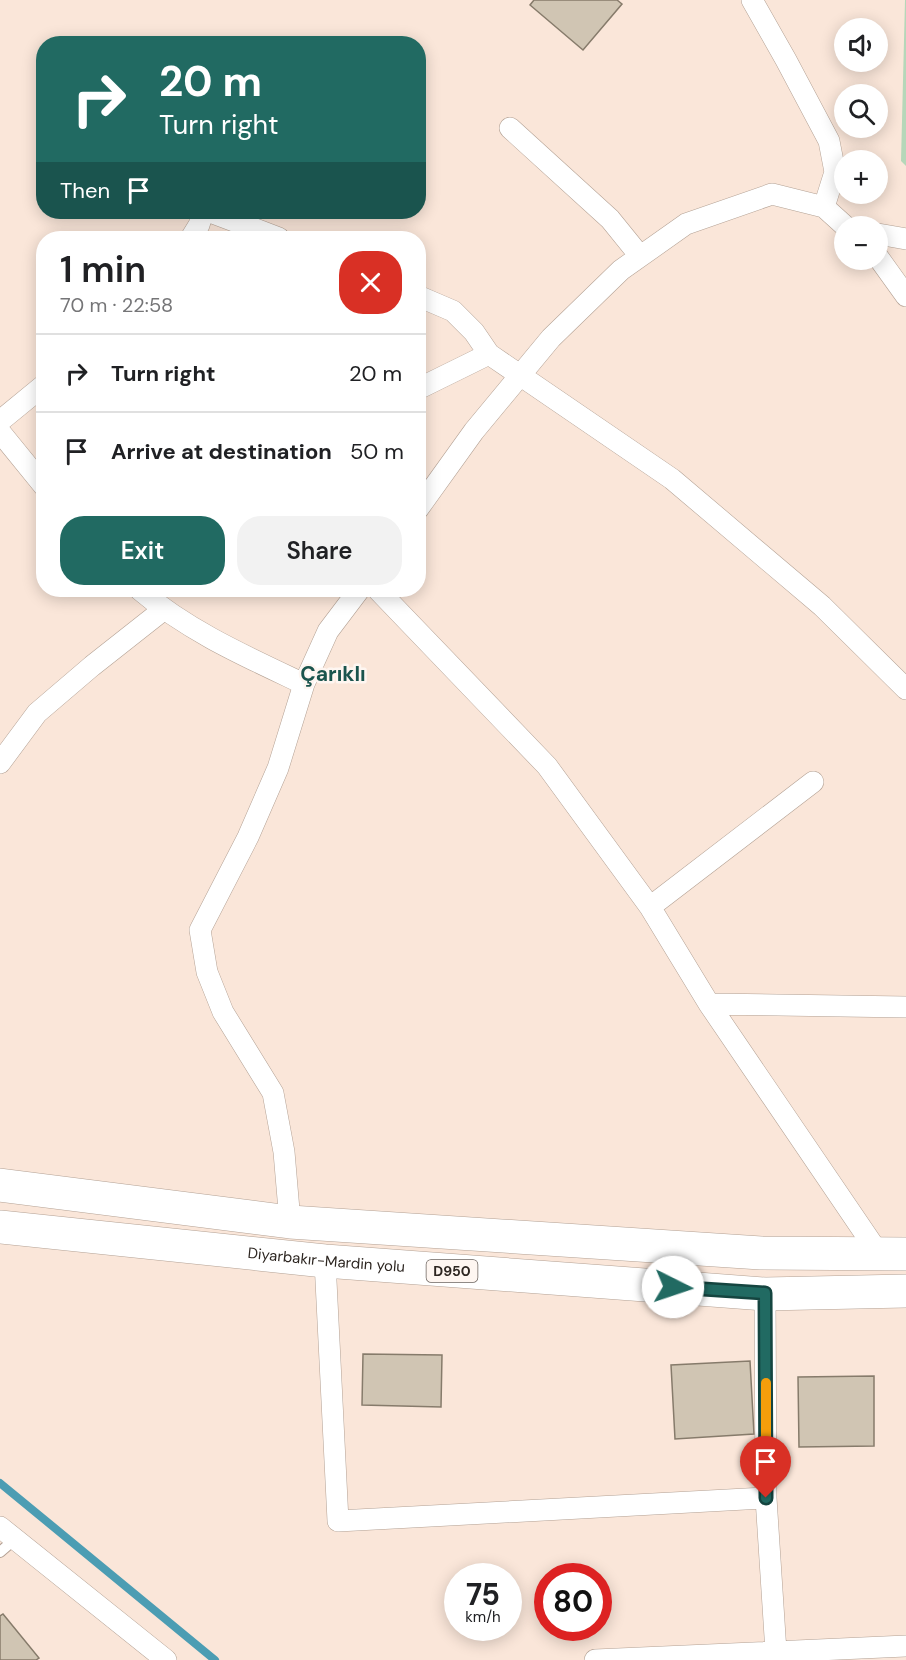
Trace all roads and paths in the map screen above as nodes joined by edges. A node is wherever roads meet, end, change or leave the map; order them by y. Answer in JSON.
{"nodes":[{"id":1,"x":752,"y":0,"type":"edge"},
{"id":2,"x":510,"y":128,"type":"dead end"},
{"id":3,"x":824,"y":207,"type":"junction"},
{"id":4,"x":834,"y":216,"type":"edge"},
{"id":5,"x":229,"y":219,"type":"edge"},
{"id":6,"x":260,"y":231,"type":"edge"},
{"id":7,"x":888,"y":236,"type":"edge"},
{"id":8,"x":906,"y":239,"type":"edge"},
{"id":9,"x":640,"y":256,"type":"junction"},
{"id":10,"x":887,"y":270,"type":"edge"},
{"id":11,"x":906,"y":296,"type":"edge"},
{"id":12,"x":426,"y":299,"type":"edge"},
{"id":13,"x":489,"y":354,"type":"junction"},
{"id":14,"x":520,"y":375,"type":"junction"},
{"id":15,"x":426,"y":385,"type":"edge"},
{"id":16,"x":36,"y":392,"type":"edge"},
{"id":17,"x":0,"y":421,"type":"edge"},
{"id":18,"x":0,"y":432,"type":"edge"},
{"id":19,"x":36,"y":476,"type":"edge"},
{"id":20,"x":426,"y":498,"type":"edge"},
{"id":21,"x":148,"y":597,"type":"edge"},
{"id":22,"x":354,"y":597,"type":"edge"},
{"id":23,"x":385,"y":597,"type":"edge"},
{"id":24,"x":163,"y":610,"type":"junction"},
{"id":25,"x":304,"y":684,"type":"junction"},
{"id":26,"x":906,"y":689,"type":"edge"},
{"id":27,"x":0,"y":763,"type":"edge"},
{"id":28,"x":813,"y":782,"type":"dead end"},
{"id":29,"x":650,"y":907,"type":"junction"},
{"id":30,"x":709,"y":1004,"type":"junction"},
{"id":31,"x":906,"y":1007,"type":"edge"},
{"id":32,"x":0,"y":1185,"type":"edge"},
{"id":33,"x":290,"y":1222,"type":"junction"},
{"id":34,"x":0,"y":1227,"type":"edge"},
{"id":35,"x":893,"y":1254,"type":"edge"},
{"id":36,"x":325,"y":1261,"type":"junction"},
{"id":37,"x":906,"y":1292,"type":"edge"},
{"id":38,"x":765,"y":1293,"type":"junction"},
{"id":39,"x":766,"y":1498,"type":"junction"},
{"id":40,"x":5,"y":1540,"type":"edge"},
{"id":41,"x":906,"y":1646,"type":"edge"},
{"id":42,"x":776,"y":1652,"type":"junction"},
{"id":43,"x":165,"y":1660,"type":"edge"},
{"id":44,"x":595,"y":1660,"type":"edge"}],
"edges":[{"from":1,"to":3,"type":"street"},
{"from":2,"to":9,"type":"street"},
{"from":3,"to":4,"type":"street"},
{"from":3,"to":9,"type":"street"},
{"from":5,"to":6,"type":"street"},
{"from":7,"to":8,"type":"street"},
{"from":9,"to":14,"type":"street"},
{"from":10,"to":11,"type":"street"},
{"from":12,"to":13,"type":"street"},
{"from":13,"to":14,"type":"street"},
{"from":13,"to":15,"type":"street"},
{"from":14,"to":20,"type":"street"},
{"from":14,"to":26,"type":"street"},
{"from":16,"to":17,"type":"street"},
{"from":18,"to":19,"type":"street"},
{"from":21,"to":24,"type":"street"},
{"from":22,"to":25,"type":"street"},
{"from":23,"to":29,"type":"street"},
{"from":24,"to":25,"type":"street"},
{"from":24,"to":27,"type":"street"},
{"from":25,"to":33,"type":"street"},
{"from":28,"to":29,"type":"street"},
{"from":29,"to":30,"type":"street"},
{"from":30,"to":31,"type":"street"},
{"from":30,"to":35,"type":"street"},
{"from":32,"to":33,"type":"highway"},
{"from":33,"to":35,"type":"highway"},
{"from":34,"to":36,"type":"highway","name":"Diyarbakır-Mardin yolu","number":"D950"},
{"from":36,"to":38,"type":"highway","name":"Diyarbakır-Mardin yolu","number":"D950"},
{"from":36,"to":39,"type":"street"},
{"from":37,"to":38,"type":"highway","name":"Diyarbakır-Mardin yolu","number":"D950"},
{"from":38,"to":39,"type":"street"},
{"from":39,"to":42,"type":"street"},
{"from":40,"to":43,"type":"street"},
{"from":41,"to":42,"type":"street"},
{"from":42,"to":44,"type":"street"}]}
